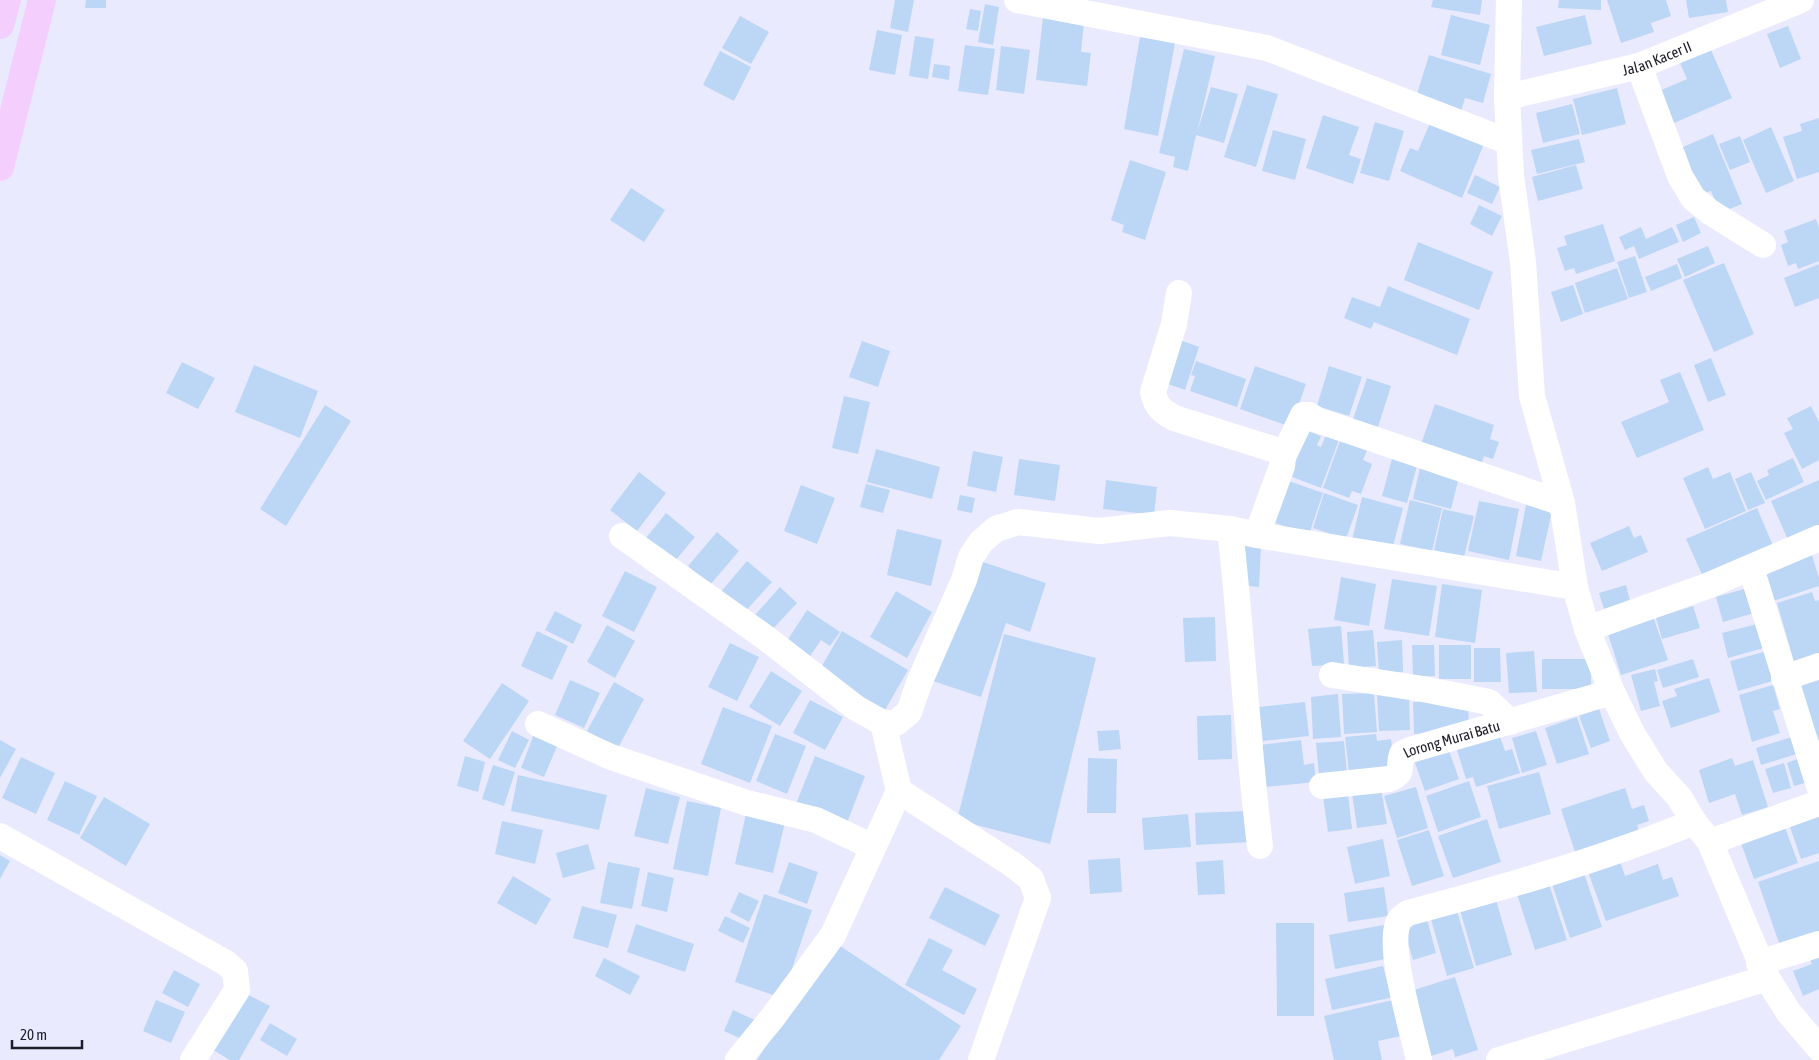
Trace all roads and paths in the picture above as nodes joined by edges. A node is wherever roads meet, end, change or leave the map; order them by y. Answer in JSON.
{"nodes":[{"id":1,"x":7,"y":0,"type":"edge"},
{"id":2,"x":42,"y":0,"type":"edge"},
{"id":3,"x":1017,"y":0,"type":"edge"},
{"id":4,"x":1509,"y":0,"type":"edge"},
{"id":5,"x":1801,"y":0,"type":"edge"},
{"id":6,"x":0,"y":26,"type":"edge"},
{"id":7,"x":1639,"y":66,"type":"junction"},
{"id":8,"x":1508,"y":97,"type":"junction"},
{"id":9,"x":1509,"y":142,"type":"junction"},
{"id":10,"x":0,"y":167,"type":"edge"},
{"id":11,"x":1763,"y":245,"type":"dead end"},
{"id":12,"x":1179,"y":293,"type":"dead end"},
{"id":13,"x":1283,"y":457,"type":"junction"},
{"id":14,"x":1562,"y":503,"type":"junction"},
{"id":15,"x":1230,"y":529,"type":"junction"},
{"id":16,"x":1257,"y":535,"type":"junction"},
{"id":17,"x":622,"y":536,"type":"dead end"},
{"id":18,"x":1819,"y":538,"type":"edge"},
{"id":19,"x":1751,"y":568,"type":"junction"},
{"id":20,"x":1575,"y":586,"type":"junction"},
{"id":21,"x":1587,"y":629,"type":"junction"},
{"id":22,"x":1819,"y":666,"type":"edge"},
{"id":23,"x":1332,"y":675,"type":"dead end"},
{"id":24,"x":1784,"y":678,"type":"junction"},
{"id":25,"x":1612,"y":692,"type":"junction"},
{"id":26,"x":1510,"y":722,"type":"junction"},
{"id":27,"x":883,"y":723,"type":"junction"},
{"id":28,"x":538,"y":724,"type":"dead end"},
{"id":29,"x":1322,"y":786,"type":"dead end"},
{"id":30,"x":1819,"y":786,"type":"edge"},
{"id":31,"x":899,"y":791,"type":"junction"},
{"id":32,"x":1819,"y":804,"type":"edge"},
{"id":33,"x":1702,"y":832,"type":"junction"},
{"id":34,"x":0,"y":836,"type":"edge"},
{"id":35,"x":1260,"y":846,"type":"dead end"},
{"id":36,"x":873,"y":847,"type":"junction"},
{"id":37,"x":1819,"y":944,"type":"edge"},
{"id":38,"x":1763,"y":971,"type":"junction"},
{"id":39,"x":1819,"y":1048,"type":"edge"},
{"id":40,"x":193,"y":1060,"type":"edge"},
{"id":41,"x":738,"y":1060,"type":"edge"},
{"id":42,"x":981,"y":1060,"type":"edge"},
{"id":43,"x":1419,"y":1060,"type":"edge"},
{"id":44,"x":1499,"y":1060,"type":"edge"}],
"edges":[{"from":1,"to":6,"type":"highway"},
{"from":2,"to":10,"type":"highway"},
{"from":3,"to":9,"type":"street"},
{"from":4,"to":8,"type":"street"},
{"from":5,"to":7,"type":"street","name":"Jalan Kacer II"},
{"from":7,"to":8,"type":"street","name":"Jalan Kacer II"},
{"from":7,"to":11,"type":"street"},
{"from":8,"to":9,"type":"street"},
{"from":9,"to":14,"type":"street"},
{"from":12,"to":13,"type":"street"},
{"from":13,"to":14,"type":"street"},
{"from":13,"to":16,"type":"street"},
{"from":14,"to":20,"type":"street"},
{"from":15,"to":16,"type":"street"},
{"from":15,"to":27,"type":"street"},
{"from":15,"to":35,"type":"street"},
{"from":16,"to":20,"type":"street"},
{"from":17,"to":27,"type":"street"},
{"from":18,"to":19,"type":"street"},
{"from":19,"to":21,"type":"street"},
{"from":19,"to":24,"type":"street"},
{"from":20,"to":21,"type":"street"},
{"from":21,"to":25,"type":"street"},
{"from":22,"to":24,"type":"street"},
{"from":23,"to":26,"type":"street","name":"Lorong Murai Batu"},
{"from":24,"to":30,"type":"street"},
{"from":25,"to":26,"type":"street","name":"Lorong Murai Batu"},
{"from":25,"to":33,"type":"street"},
{"from":26,"to":29,"type":"street","name":"Lorong Murai Batu"},
{"from":27,"to":31,"type":"street"},
{"from":28,"to":36,"type":"street"},
{"from":31,"to":36,"type":"street"},
{"from":31,"to":42,"type":"street"},
{"from":32,"to":33,"type":"street"},
{"from":33,"to":38,"type":"street"},
{"from":33,"to":43,"type":"street"},
{"from":34,"to":40,"type":"street"},
{"from":36,"to":41,"type":"street"},
{"from":37,"to":38,"type":"street"},
{"from":38,"to":39,"type":"street"},
{"from":38,"to":44,"type":"street"}]}
